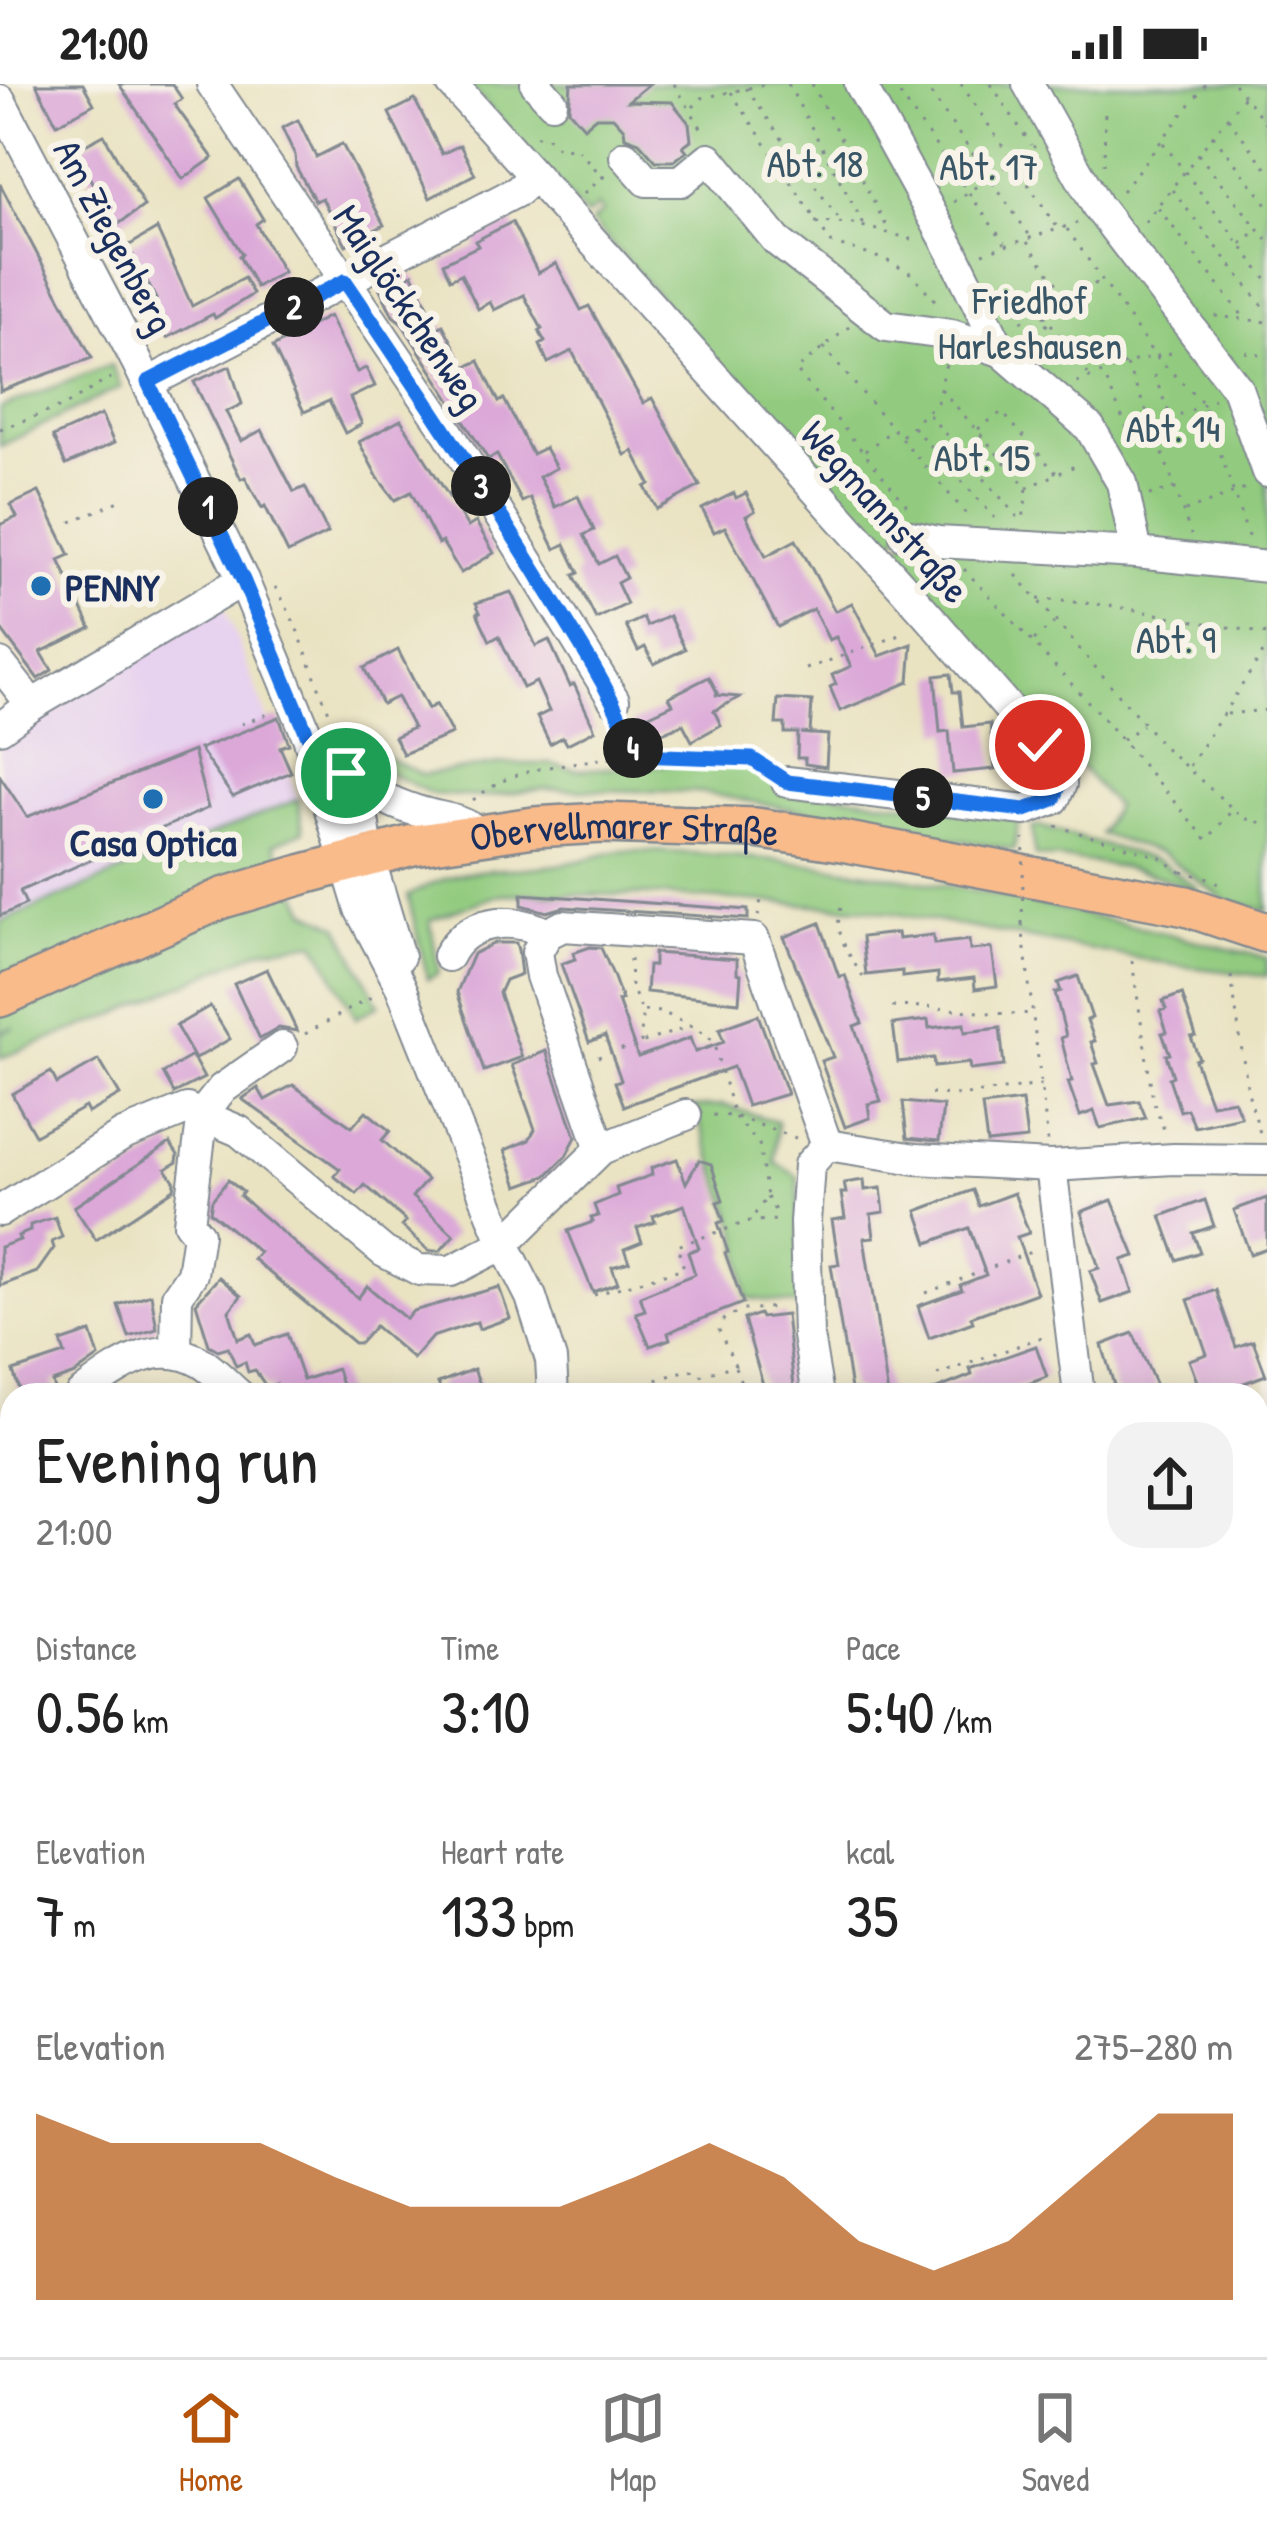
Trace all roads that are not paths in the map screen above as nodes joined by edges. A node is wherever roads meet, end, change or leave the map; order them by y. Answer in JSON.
{"nodes":[{"id":1,"x":212,"y":84,"type":"edge"},
{"id":2,"x":452,"y":84,"type":"edge"},
{"id":3,"x":860,"y":84,"type":"edge"},
{"id":4,"x":1028,"y":84,"type":"edge"},
{"id":5,"x":0,"y":100,"type":"edge"},
{"id":6,"x":626,"y":156,"type":"dead end"},
{"id":7,"x":534,"y":176,"type":"junction"},
{"id":8,"x":345,"y":281,"type":"junction"},
{"id":9,"x":1000,"y":351,"type":"junction"},
{"id":10,"x":143,"y":372,"type":"junction"},
{"id":11,"x":1259,"y":479,"type":"edge"},
{"id":12,"x":906,"y":521,"type":"road end"},
{"id":13,"x":1137,"y":553,"type":"junction"},
{"id":14,"x":1259,"y":555,"type":"edge"},
{"id":15,"x":257,"y":580,"type":"junction"},
{"id":16,"x":0,"y":664,"type":"edge"},
{"id":17,"x":614,"y":700,"type":"road end"},
{"id":18,"x":32,"y":705,"type":"junction"},
{"id":19,"x":0,"y":728,"type":"edge"},
{"id":20,"x":308,"y":736,"type":"junction"},
{"id":21,"x":346,"y":760,"type":"junction"},
{"id":22,"x":787,"y":782,"type":"road end"},
{"id":23,"x":472,"y":822,"type":"junction"},
{"id":24,"x":358,"y":860,"type":"junction"},
{"id":25,"x":1267,"y":933,"type":"edge"},
{"id":26,"x":547,"y":934,"type":"junction"},
{"id":27,"x":448,"y":956,"type":"dead end"},
{"id":28,"x":0,"y":997,"type":"edge"},
{"id":29,"x":282,"y":1047,"type":"road end"},
{"id":30,"x":203,"y":1113,"type":"junction"},
{"id":31,"x":686,"y":1115,"type":"road end"},
{"id":32,"x":827,"y":1145,"type":"junction"},
{"id":33,"x":1264,"y":1148,"type":"edge"},
{"id":34,"x":602,"y":1150,"type":"junction"},
{"id":35,"x":1051,"y":1166,"type":"junction"},
{"id":36,"x":0,"y":1211,"type":"edge"},
{"id":37,"x":504,"y":1244,"type":"junction"},
{"id":38,"x":176,"y":1353,"type":"junction"},
{"id":39,"x":96,"y":1383,"type":"edge"},
{"id":40,"x":224,"y":1383,"type":"edge"},
{"id":41,"x":552,"y":1383,"type":"edge"},
{"id":42,"x":816,"y":1383,"type":"edge"},
{"id":43,"x":1078,"y":1383,"type":"edge"}],
"edges":[{"from":1,"to":8,"type":"street","name":"Maiglöckchenweg"},
{"from":2,"to":7,"type":"street","name":"Wegmannstraße"},
{"from":3,"to":9,"type":"street"},
{"from":4,"to":11,"type":"street"},
{"from":5,"to":10,"type":"street","name":"Am Ziegenberg"},
{"from":6,"to":9,"type":"street"},
{"from":7,"to":8,"type":"street"},
{"from":7,"to":22,"type":"street","name":"Wegmannstraße"},
{"from":8,"to":10,"type":"street"},
{"from":8,"to":17,"type":"street","name":"Maiglöckchenweg"},
{"from":9,"to":13,"type":"street"},
{"from":10,"to":15,"type":"street","name":"Am Ziegenberg"},
{"from":12,"to":13,"type":"street"},
{"from":13,"to":14,"type":"street"},
{"from":15,"to":18,"type":"street"},
{"from":15,"to":20,"type":"street","name":"Am Ziegenberg"},
{"from":16,"to":18,"type":"street"},
{"from":18,"to":19,"type":"street"},
{"from":20,"to":21,"type":"street"},
{"from":20,"to":24,"type":"street","name":"Am Ziegenberg"},
{"from":21,"to":23,"type":"street"},
{"from":21,"to":24,"type":"street"},
{"from":23,"to":24,"type":"main road","name":"Obervellmarer Straße"},
{"from":23,"to":25,"type":"main road","name":"Obervellmarer Straße"},
{"from":24,"to":28,"type":"main road","name":"Obervellmarer Straße"},
{"from":24,"to":37,"type":"street"},
{"from":26,"to":27,"type":"street"},
{"from":26,"to":32,"type":"street"},
{"from":26,"to":34,"type":"street"},
{"from":29,"to":30,"type":"street"},
{"from":30,"to":36,"type":"street"},
{"from":30,"to":37,"type":"street"},
{"from":30,"to":38,"type":"street"},
{"from":31,"to":34,"type":"street"},
{"from":32,"to":35,"type":"street"},
{"from":32,"to":42,"type":"street"},
{"from":33,"to":35,"type":"street"},
{"from":34,"to":37,"type":"street"},
{"from":35,"to":43,"type":"street"},
{"from":37,"to":41,"type":"street"},
{"from":38,"to":39,"type":"street"},
{"from":38,"to":40,"type":"street"}]}
